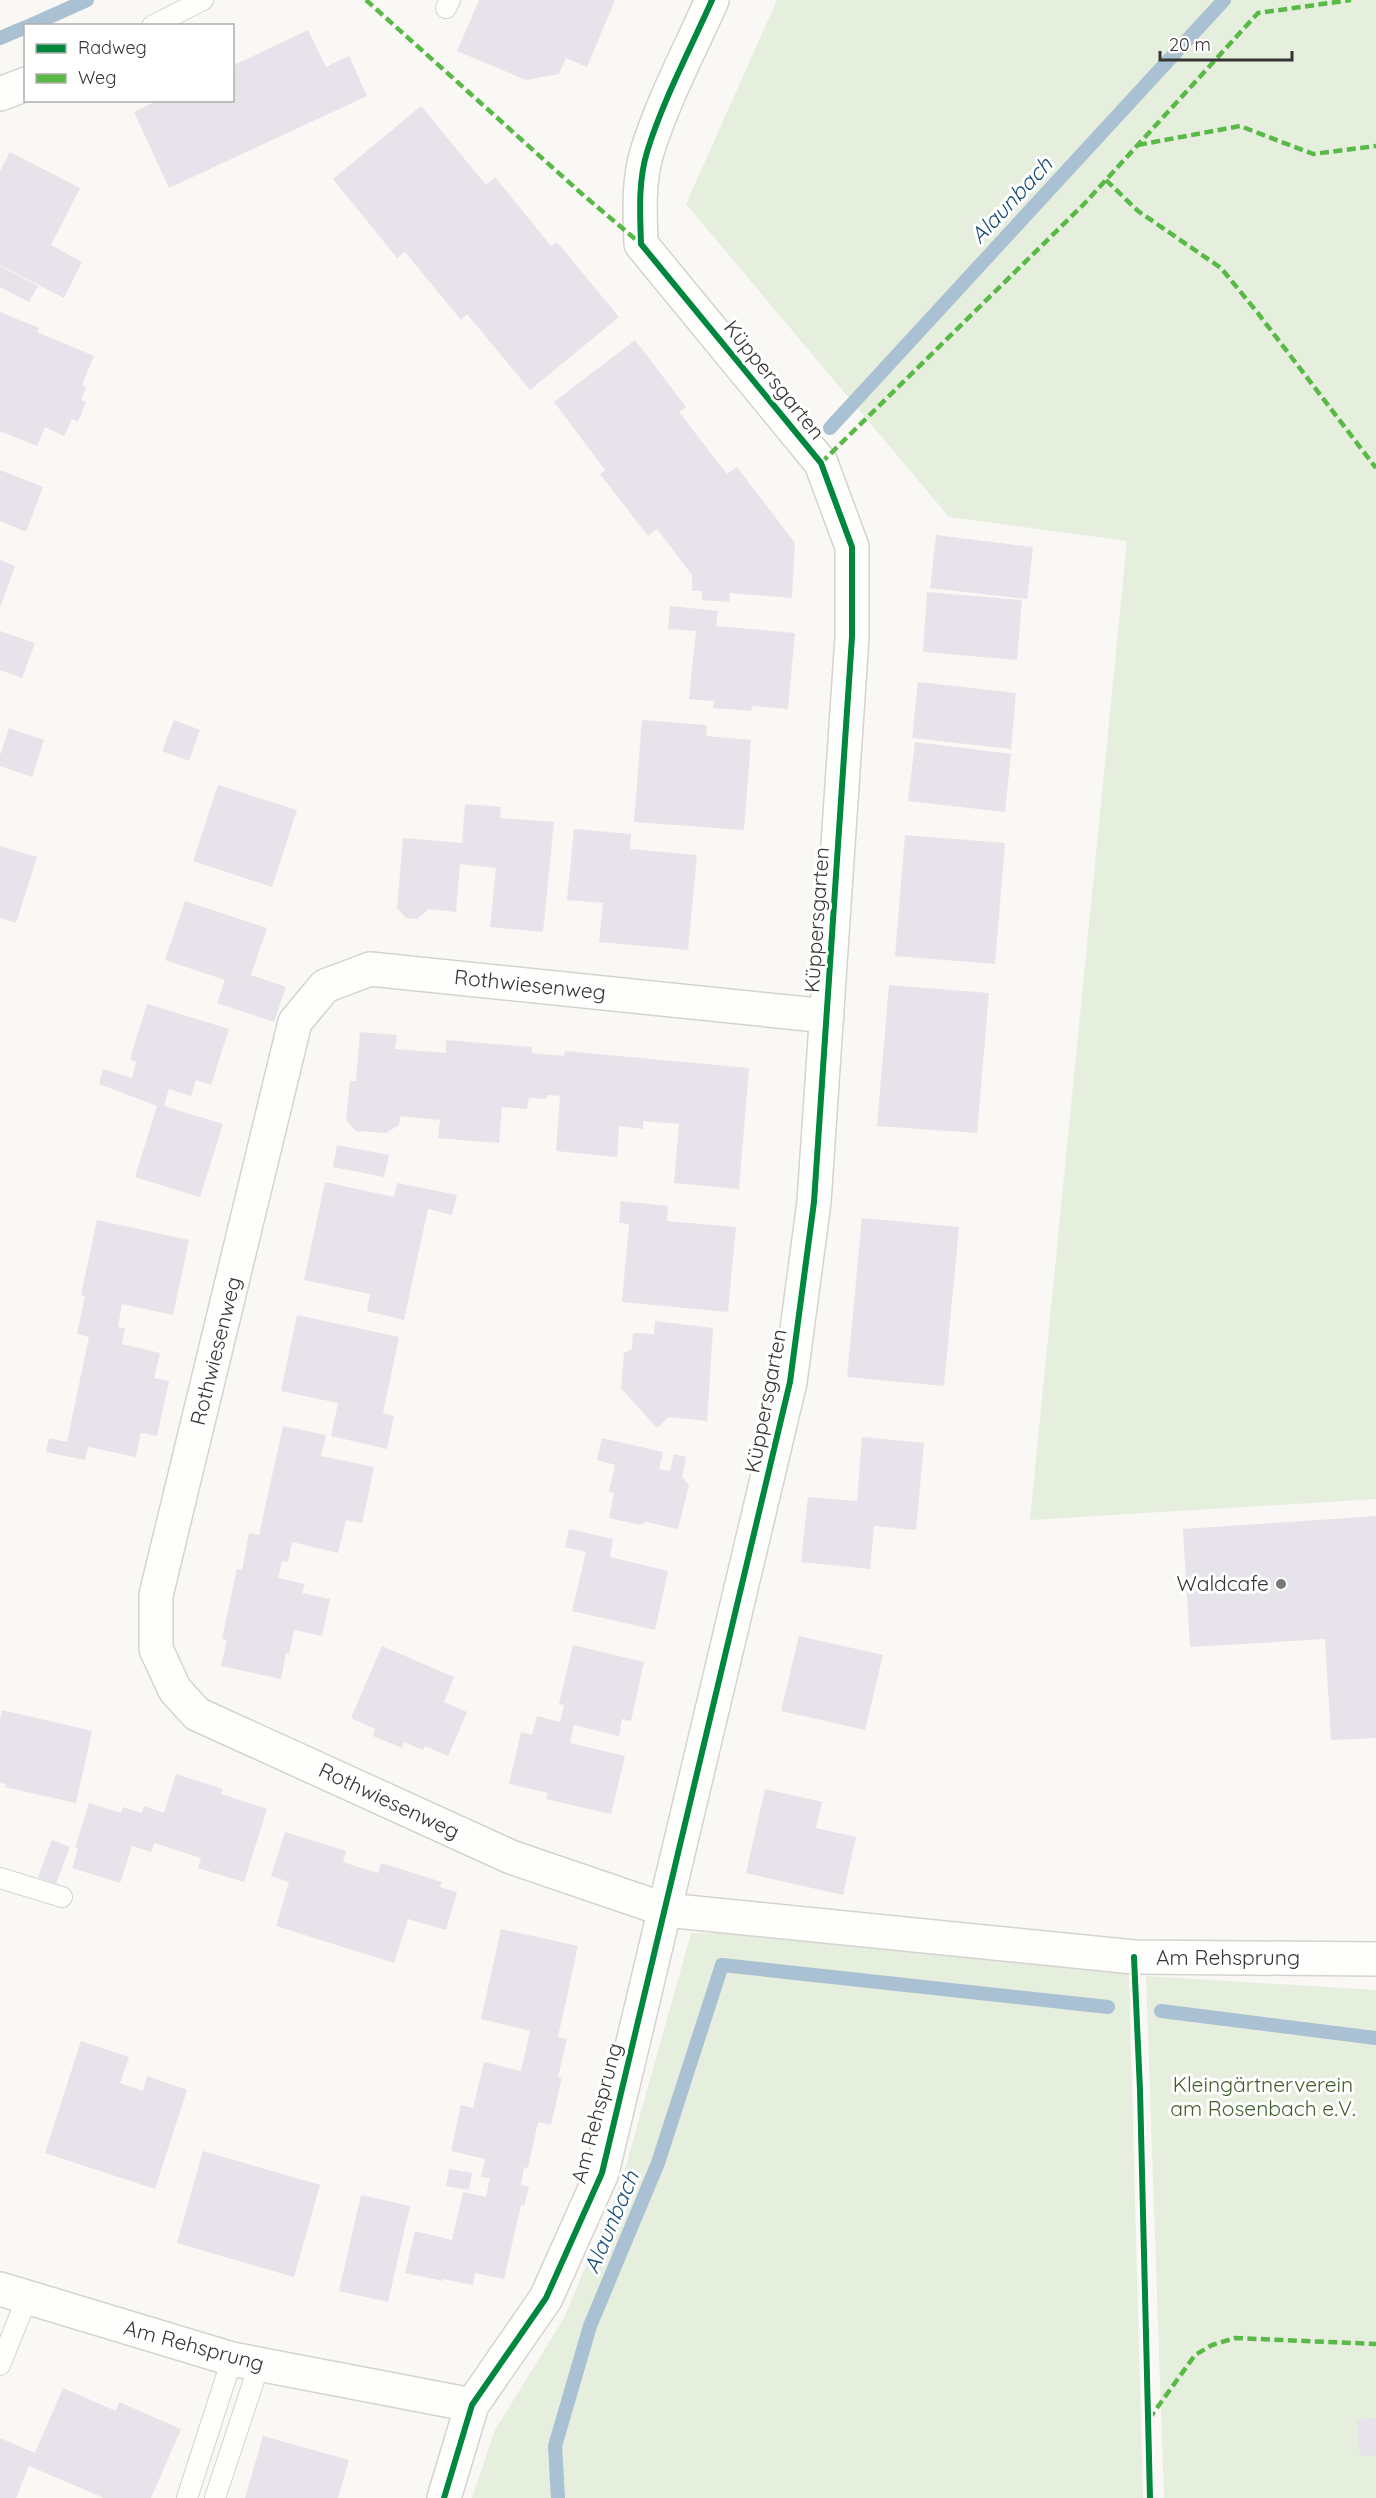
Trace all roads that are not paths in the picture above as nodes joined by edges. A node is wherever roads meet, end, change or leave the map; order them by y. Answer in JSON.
{"nodes":[{"id":1,"x":203,"y":0,"type":"edge"},
{"id":2,"x":712,"y":0,"type":"edge"},
{"id":3,"x":156,"y":24,"type":"edge"},
{"id":4,"x":24,"y":85,"type":"edge"},
{"id":5,"x":0,"y":94,"type":"edge"},
{"id":6,"x":827,"y":1016,"type":"junction"},
{"id":7,"x":0,"y":1878,"type":"edge"},
{"id":8,"x":62,"y":1897,"type":"dead end"},
{"id":9,"x":666,"y":1910,"type":"junction"},
{"id":10,"x":1376,"y":1959,"type":"edge"},
{"id":11,"x":14,"y":2294,"type":"edge"},
{"id":12,"x":245,"y":2362,"type":"junction"},
{"id":13,"x":0,"y":2365,"type":"edge"},
{"id":14,"x":472,"y":2404,"type":"junction"},
{"id":15,"x":187,"y":2498,"type":"edge"},
{"id":16,"x":215,"y":2498,"type":"edge"},
{"id":17,"x":444,"y":2498,"type":"edge"}],
"edges":[{"from":1,"to":3,"type":"lane"},
{"from":2,"to":6,"type":"street","name":"Küppersgarten"},
{"from":4,"to":5,"type":"street"},
{"from":6,"to":9,"type":"street","name":"Küppersgarten"},
{"from":6,"to":9,"type":"street","name":"Rothwiesenweg"},
{"from":7,"to":8,"type":"lane"},
{"from":9,"to":10,"type":"street","name":"Am Rehsprung"},
{"from":9,"to":14,"type":"street","name":"Am Rehsprung"},
{"from":11,"to":12,"type":"street","name":"Am Rehsprung"},
{"from":11,"to":13,"type":"lane"},
{"from":12,"to":14,"type":"street","name":"Am Rehsprung"},
{"from":12,"to":15,"type":"lane"},
{"from":12,"to":16,"type":"lane"},
{"from":14,"to":17,"type":"street"}]}
